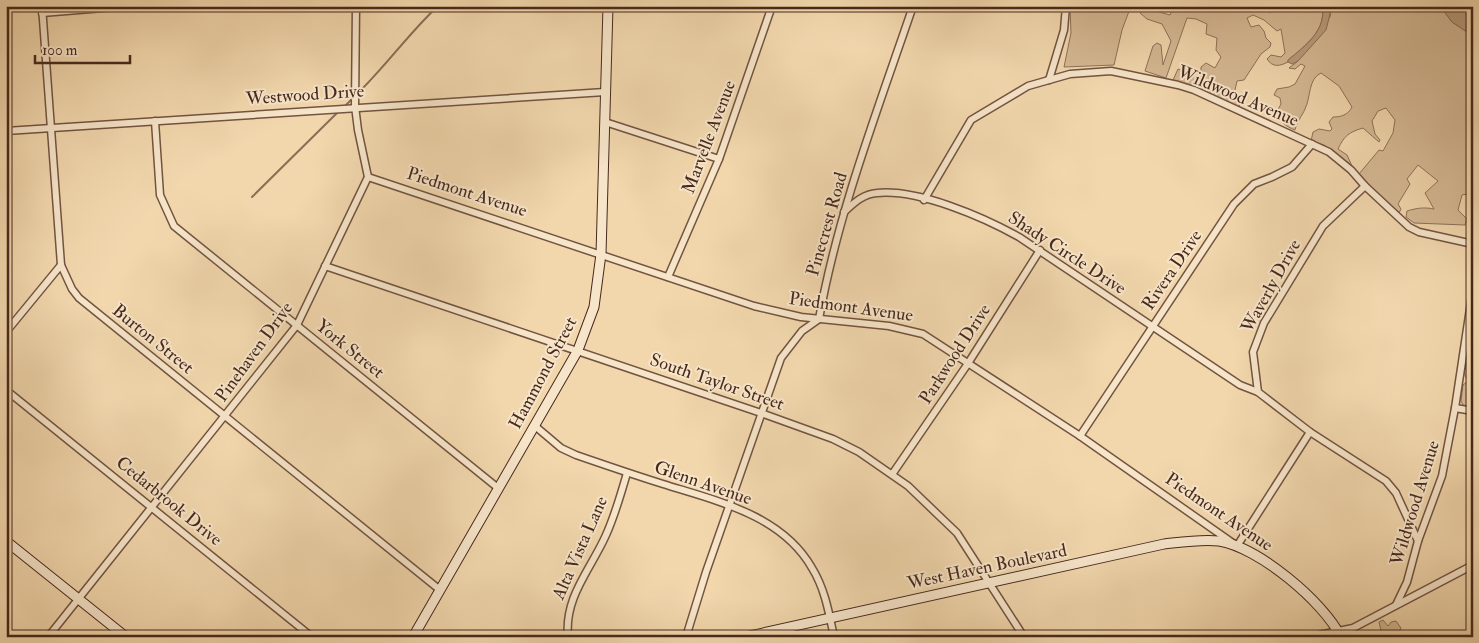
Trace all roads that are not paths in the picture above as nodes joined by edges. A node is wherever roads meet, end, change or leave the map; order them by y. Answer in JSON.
{"nodes":[{"id":1,"x":128,"y":6,"type":"edge"},
{"id":2,"x":356,"y":6,"type":"edge"},
{"id":3,"x":608,"y":6,"type":"edge"},
{"id":4,"x":772,"y":6,"type":"edge"},
{"id":5,"x":913,"y":6,"type":"edge"},
{"id":6,"x":1066,"y":6,"type":"edge"},
{"id":7,"x":42,"y":10,"type":"edge"},
{"id":8,"x":1049,"y":80,"type":"junction"},
{"id":9,"x":605,"y":92,"type":"junction"},
{"id":10,"x":355,"y":106,"type":"junction"},
{"id":11,"x":155,"y":121,"type":"junction"},
{"id":12,"x":605,"y":122,"type":"junction"},
{"id":13,"x":52,"y":128,"type":"junction"},
{"id":14,"x":6,"y":131,"type":"edge"},
{"id":15,"x":1312,"y":144,"type":"junction"},
{"id":16,"x":719,"y":159,"type":"junction"},
{"id":17,"x":368,"y":177,"type":"junction"},
{"id":18,"x":1365,"y":186,"type":"junction"},
{"id":19,"x":924,"y":200,"type":"junction"},
{"id":20,"x":844,"y":212,"type":"junction"},
{"id":21,"x":1473,"y":244,"type":"edge"},
{"id":22,"x":1040,"y":250,"type":"junction"},
{"id":23,"x":602,"y":254,"type":"junction"},
{"id":24,"x":61,"y":265,"type":"junction"},
{"id":25,"x":325,"y":266,"type":"junction"},
{"id":26,"x":668,"y":277,"type":"junction"},
{"id":27,"x":1473,"y":288,"type":"edge"},
{"id":28,"x":819,"y":319,"type":"junction"},
{"id":29,"x":297,"y":325,"type":"junction"},
{"id":30,"x":1152,"y":326,"type":"junction"},
{"id":31,"x":6,"y":332,"type":"edge"},
{"id":32,"x":578,"y":350,"type":"junction"},
{"id":33,"x":967,"y":365,"type":"junction"},
{"id":34,"x":6,"y":390,"type":"edge"},
{"id":35,"x":1258,"y":392,"type":"junction"},
{"id":36,"x":1455,"y":408,"type":"junction"},
{"id":37,"x":1473,"y":411,"type":"edge"},
{"id":38,"x":761,"y":413,"type":"junction"},
{"id":39,"x":225,"y":417,"type":"junction"},
{"id":40,"x":535,"y":426,"type":"junction"},
{"id":41,"x":1310,"y":432,"type":"junction"},
{"id":42,"x":1080,"y":436,"type":"junction"},
{"id":43,"x":627,"y":473,"type":"junction"},
{"id":44,"x":893,"y":473,"type":"junction"},
{"id":45,"x":498,"y":488,"type":"junction"},
{"id":46,"x":730,"y":505,"type":"junction"},
{"id":47,"x":153,"y":508,"type":"junction"},
{"id":48,"x":6,"y":541,"type":"edge"},
{"id":49,"x":1418,"y":541,"type":"junction"},
{"id":50,"x":1237,"y":546,"type":"junction"},
{"id":51,"x":1473,"y":565,"type":"edge"},
{"id":52,"x":990,"y":583,"type":"junction"},
{"id":53,"x":440,"y":590,"type":"junction"},
{"id":54,"x":79,"y":599,"type":"junction"},
{"id":55,"x":1396,"y":605,"type":"junction"},
{"id":56,"x":830,"y":618,"type":"junction"},
{"id":57,"x":1340,"y":634,"type":"edge"},
{"id":58,"x":48,"y":637,"type":"edge"},
{"id":59,"x":126,"y":637,"type":"edge"},
{"id":60,"x":312,"y":637,"type":"edge"},
{"id":61,"x":413,"y":637,"type":"edge"},
{"id":62,"x":568,"y":637,"type":"edge"},
{"id":63,"x":686,"y":637,"type":"edge"},
{"id":64,"x":745,"y":637,"type":"edge"},
{"id":65,"x":834,"y":637,"type":"edge"},
{"id":66,"x":1024,"y":637,"type":"edge"},
{"id":67,"x":1309,"y":637,"type":"edge"}],
"edges":[{"from":1,"to":7,"type":"street"},
{"from":2,"to":10,"type":"street"},
{"from":3,"to":9,"type":"street","name":"Hammond Street"},
{"from":4,"to":16,"type":"street","name":"Marvelle Avenue"},
{"from":5,"to":20,"type":"street","name":"Pinecrest Road"},
{"from":6,"to":8,"type":"street"},
{"from":7,"to":13,"type":"street","name":"Burton Street"},
{"from":8,"to":15,"type":"street","name":"Wildwood Avenue"},
{"from":8,"to":19,"type":"street","name":"Wildwood Avenue"},
{"from":9,"to":10,"type":"street","name":"Westwood Drive"},
{"from":9,"to":12,"type":"street","name":"Hammond Street"},
{"from":10,"to":11,"type":"street","name":"Westwood Drive"},
{"from":10,"to":17,"type":"street"},
{"from":11,"to":13,"type":"street","name":"Westwood Drive"},
{"from":11,"to":29,"type":"street","name":"York Street"},
{"from":12,"to":16,"type":"street"},
{"from":12,"to":23,"type":"street","name":"Hammond Street"},
{"from":13,"to":14,"type":"street","name":"Westwood Drive"},
{"from":13,"to":24,"type":"street","name":"Burton Street"},
{"from":15,"to":18,"type":"street","name":"Wildwood Avenue"},
{"from":15,"to":30,"type":"street","name":"Rivera Drive"},
{"from":16,"to":26,"type":"street","name":"Marvelle Avenue"},
{"from":17,"to":23,"type":"street","name":"Piedmont Avenue"},
{"from":17,"to":25,"type":"street","name":"Pinehaven Drive"},
{"from":18,"to":21,"type":"street","name":"Wildwood Avenue"},
{"from":18,"to":35,"type":"street","name":"Waverly Drive"},
{"from":19,"to":20,"type":"street","name":"Shady Circle Drive"},
{"from":19,"to":22,"type":"street","name":"Shady Circle Drive"},
{"from":20,"to":28,"type":"street","name":"Pinecrest Road"},
{"from":22,"to":30,"type":"street","name":"Shady Circle Drive"},
{"from":22,"to":33,"type":"street","name":"Parkwood Drive"},
{"from":23,"to":26,"type":"street","name":"Piedmont Avenue"},
{"from":23,"to":32,"type":"street","name":"Hammond Street"},
{"from":24,"to":31,"type":"street"},
{"from":24,"to":39,"type":"street","name":"Burton Street"},
{"from":25,"to":29,"type":"street","name":"Pinehaven Drive"},
{"from":25,"to":32,"type":"street","name":"South Taylor Street"},
{"from":26,"to":28,"type":"street","name":"Piedmont Avenue"},
{"from":27,"to":36,"type":"street","name":"Wildwood Avenue"},
{"from":28,"to":33,"type":"street","name":"Piedmont Avenue"},
{"from":28,"to":38,"type":"street"},
{"from":29,"to":39,"type":"street","name":"Pinehaven Drive"},
{"from":29,"to":45,"type":"street","name":"York Street"},
{"from":30,"to":35,"type":"street","name":"Shady Circle Drive"},
{"from":30,"to":42,"type":"street","name":"Rivera Drive"},
{"from":32,"to":38,"type":"street","name":"South Taylor Street"},
{"from":32,"to":40,"type":"street","name":"Hammond Street"},
{"from":33,"to":42,"type":"street","name":"Piedmont Avenue"},
{"from":33,"to":44,"type":"street","name":"Parkwood Drive"},
{"from":34,"to":47,"type":"street","name":"Cedarbrook Drive"},
{"from":35,"to":41,"type":"street"},
{"from":36,"to":37,"type":"street"},
{"from":36,"to":49,"type":"street","name":"Wildwood Avenue"},
{"from":38,"to":44,"type":"street","name":"South Taylor Street"},
{"from":38,"to":46,"type":"street"},
{"from":39,"to":47,"type":"street","name":"Pinehaven Drive"},
{"from":39,"to":53,"type":"street","name":"Burton Street"},
{"from":40,"to":43,"type":"street","name":"Glenn Avenue"},
{"from":40,"to":45,"type":"street","name":"Hammond Street"},
{"from":41,"to":49,"type":"street"},
{"from":41,"to":50,"type":"street"},
{"from":42,"to":50,"type":"street","name":"Piedmont Avenue"},
{"from":43,"to":46,"type":"street","name":"Glenn Avenue"},
{"from":43,"to":62,"type":"street","name":"Alta Vista Lane"},
{"from":44,"to":52,"type":"street","name":"South Taylor Street"},
{"from":45,"to":53,"type":"street","name":"Hammond Street"},
{"from":46,"to":56,"type":"street","name":"Glenn Avenue"},
{"from":46,"to":63,"type":"street"},
{"from":47,"to":54,"type":"street","name":"Pinehaven Drive"},
{"from":47,"to":60,"type":"street","name":"Cedarbrook Drive"},
{"from":48,"to":54,"type":"street"},
{"from":49,"to":55,"type":"street","name":"Wildwood Avenue"},
{"from":50,"to":52,"type":"street","name":"West Haven Boulevard"},
{"from":50,"to":57,"type":"street","name":"Piedmont Avenue"},
{"from":51,"to":55,"type":"street"},
{"from":52,"to":56,"type":"street","name":"West Haven Boulevard"},
{"from":52,"to":66,"type":"street","name":"South Taylor Street"},
{"from":53,"to":61,"type":"street","name":"Hammond Street"},
{"from":54,"to":58,"type":"street","name":"Pinehaven Drive"},
{"from":54,"to":59,"type":"street"},
{"from":55,"to":57,"type":"street"},
{"from":56,"to":64,"type":"street","name":"West Haven Boulevard"},
{"from":56,"to":65,"type":"street","name":"Glenn Avenue"},
{"from":57,"to":67,"type":"street"}]}
